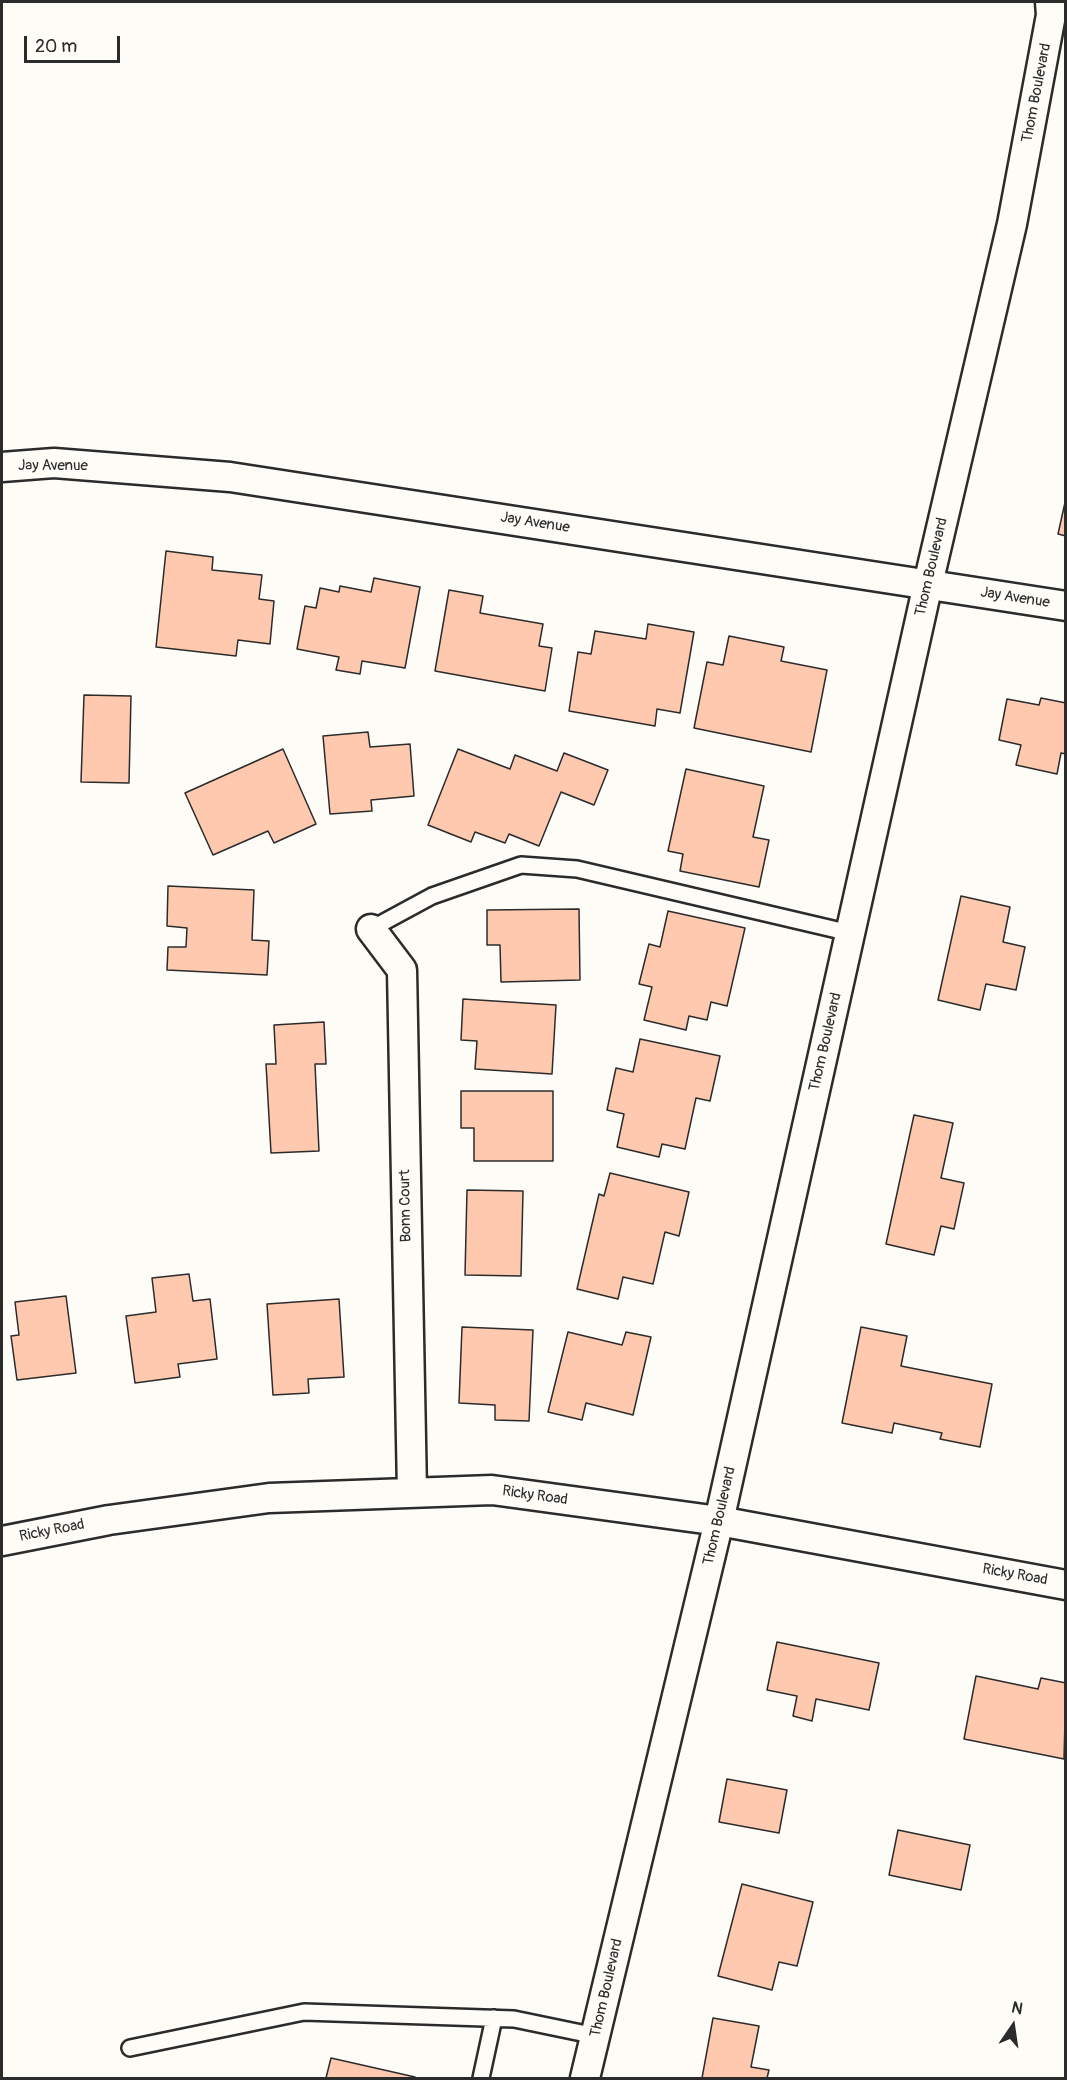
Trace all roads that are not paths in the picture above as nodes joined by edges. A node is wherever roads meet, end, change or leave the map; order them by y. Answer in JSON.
{"nodes":[{"id":1,"x":1050,"y":2,"type":"edge"},
{"id":2,"x":2,"y":467,"type":"edge"},
{"id":3,"x":928,"y":584,"type":"junction"},
{"id":4,"x":1065,"y":606,"type":"edge"},
{"id":5,"x":371,"y":929,"type":"joint"},
{"id":6,"x":850,"y":933,"type":"junction"},
{"id":7,"x":412,"y":1492,"type":"junction"},
{"id":8,"x":719,"y":1521,"type":"junction"},
{"id":9,"x":2,"y":1541,"type":"edge"},
{"id":10,"x":1065,"y":1585,"type":"edge"},
{"id":11,"x":494,"y":2018,"type":"junction"},
{"id":12,"x":596,"y":2036,"type":"junction"},
{"id":13,"x":130,"y":2048,"type":"dead end"},
{"id":14,"x":481,"y":2079,"type":"edge"},
{"id":15,"x":585,"y":2079,"type":"edge"}],
"edges":[{"from":1,"to":3,"type":"street","name":"Thom Boulevard"},
{"from":2,"to":3,"type":"street","name":"Jay Avenue"},
{"from":3,"to":4,"type":"street","name":"Jay Avenue"},
{"from":3,"to":6,"type":"street","name":"Thom Boulevard"},
{"from":5,"to":6,"type":"lane"},
{"from":5,"to":7,"type":"street","name":"Bonn Court"},
{"from":6,"to":8,"type":"street","name":"Thom Boulevard"},
{"from":7,"to":8,"type":"street","name":"Ricky Road"},
{"from":7,"to":9,"type":"street","name":"Ricky Road"},
{"from":8,"to":10,"type":"street","name":"Ricky Road"},
{"from":8,"to":12,"type":"street","name":"Thom Boulevard"},
{"from":11,"to":12,"type":"lane"},
{"from":11,"to":13,"type":"lane"},
{"from":11,"to":14,"type":"lane"},
{"from":12,"to":15,"type":"street","name":"Thom Boulevard"}]}
